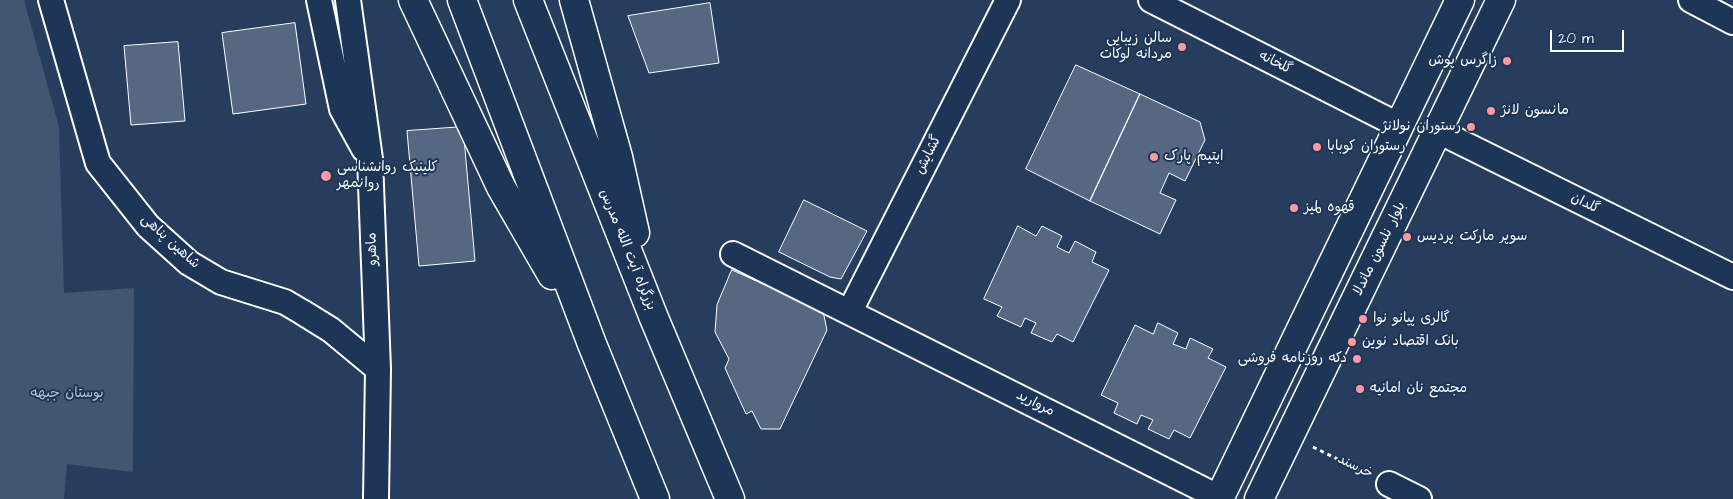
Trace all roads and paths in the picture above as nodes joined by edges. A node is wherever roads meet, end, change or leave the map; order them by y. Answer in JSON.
{"nodes":[{"id":1,"x":50,"y":0,"type":"edge"},
{"id":2,"x":319,"y":0,"type":"edge"},
{"id":3,"x":348,"y":0,"type":"edge"},
{"id":4,"x":413,"y":0,"type":"edge"},
{"id":5,"x":462,"y":0,"type":"edge"},
{"id":6,"x":528,"y":0,"type":"edge"},
{"id":7,"x":574,"y":0,"type":"edge"},
{"id":8,"x":1008,"y":0,"type":"edge"},
{"id":9,"x":1151,"y":0,"type":"edge"},
{"id":10,"x":1460,"y":0,"type":"edge"},
{"id":11,"x":1501,"y":0,"type":"edge"},
{"id":12,"x":1691,"y":0,"type":"edge"},
{"id":13,"x":1733,"y":22,"type":"edge"},
{"id":14,"x":1400,"y":126,"type":"junction"},
{"id":15,"x":1438,"y":131,"type":"junction"},
{"id":16,"x":370,"y":159,"type":"junction"},
{"id":17,"x":733,"y":254,"type":"dead end"},
{"id":18,"x":1733,"y":277,"type":"edge"},
{"id":19,"x":850,"y":311,"type":"junction"},
{"id":20,"x":654,"y":318,"type":"junction"},
{"id":21,"x":592,"y":344,"type":"junction"},
{"id":22,"x":378,"y":369,"type":"junction"},
{"id":23,"x":1290,"y":436,"type":"junction"},
{"id":24,"x":1389,"y":484,"type":"joint"},
{"id":25,"x":1219,"y":498,"type":"edge"},
{"id":26,"x":376,"y":499,"type":"edge"},
{"id":27,"x":655,"y":499,"type":"edge"},
{"id":28,"x":730,"y":499,"type":"edge"},
{"id":29,"x":1259,"y":499,"type":"edge"},
{"id":30,"x":1419,"y":499,"type":"edge"}],
"edges":[{"from":1,"to":22,"type":"street","name":"شاهین پناهی"},
{"from":2,"to":16,"type":"street"},
{"from":3,"to":16,"type":"street","name":"ماهرو"},
{"from":4,"to":21,"type":"main road"},
{"from":5,"to":21,"type":"main road"},
{"from":6,"to":20,"type":"main road","name":"بزرگراه آیت الله مدرس"},
{"from":7,"to":20,"type":"main road"},
{"from":8,"to":19,"type":"street","name":"گشایش"},
{"from":9,"to":14,"type":"street","name":"گلخانه"},
{"from":10,"to":14,"type":"main road"},
{"from":11,"to":15,"type":"main road","name":"بلوار نلسون ماندلا"},
{"from":12,"to":13,"type":"street"},
{"from":14,"to":25,"type":"main road"},
{"from":15,"to":18,"type":"street","name":"گلدان"},
{"from":15,"to":23,"type":"main road","name":"بلوار نلسون ماندلا"},
{"from":16,"to":22,"type":"street","name":"ماهرو"},
{"from":17,"to":19,"type":"street","name":"مروارید"},
{"from":19,"to":25,"type":"street","name":"مروارید"},
{"from":20,"to":28,"type":"main road","name":"بزرگراه آیت الله مدرس"},
{"from":21,"to":27,"type":"main road"},
{"from":22,"to":26,"type":"street","name":"ماهرو"},
{"from":23,"to":24,"type":"path","name":"خرسند"},
{"from":23,"to":29,"type":"main road","name":"بلوار نلسون ماندلا"},
{"from":24,"to":30,"type":"street","name":"خرسند"}]}
